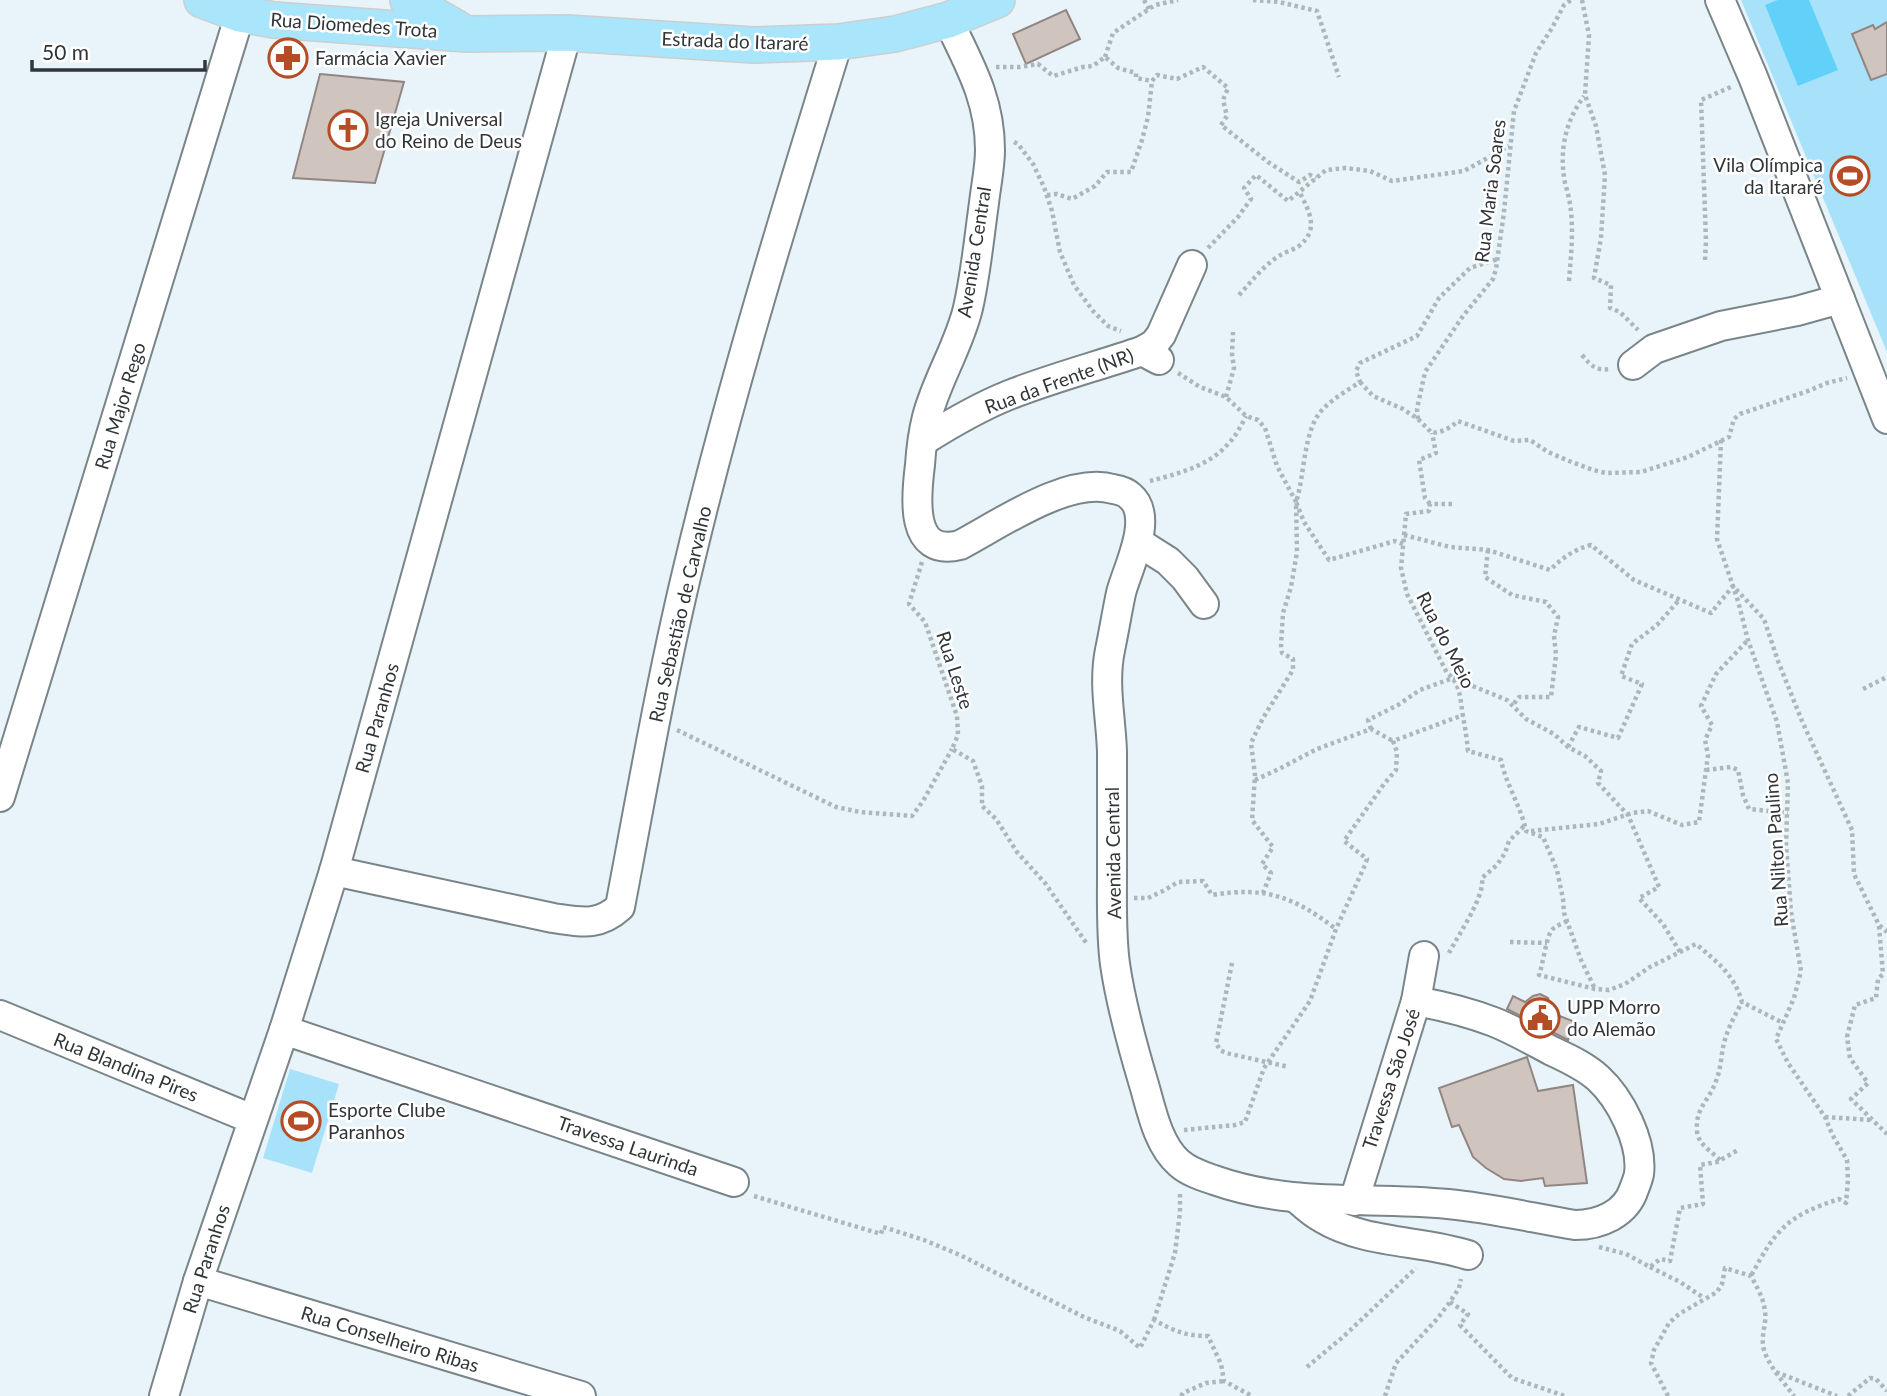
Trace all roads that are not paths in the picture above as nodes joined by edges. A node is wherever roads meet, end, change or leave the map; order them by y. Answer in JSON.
{"nodes":[{"id":1,"x":202,"y":0,"type":"edge"},
{"id":2,"x":408,"y":0,"type":"edge"},
{"id":3,"x":996,"y":0,"type":"edge"},
{"id":4,"x":1720,"y":0,"type":"edge"},
{"id":5,"x":280,"y":10,"type":"edge"},
{"id":6,"x":240,"y":15,"type":"junction"},
{"id":7,"x":948,"y":20,"type":"junction"},
{"id":8,"x":567,"y":33,"type":"junction"},
{"id":9,"x":467,"y":34,"type":"junction"},
{"id":10,"x":838,"y":42,"type":"junction"},
{"id":11,"x":1192,"y":265,"type":"road end"},
{"id":12,"x":1840,"y":299,"type":"junction"},
{"id":13,"x":1643,"y":357,"type":"road end"},
{"id":14,"x":1887,"y":419,"type":"edge"},
{"id":15,"x":923,"y":441,"type":"junction"},
{"id":16,"x":1138,"y":542,"type":"junction"},
{"id":17,"x":1204,"y":604,"type":"dead end"},
{"id":18,"x":0,"y":797,"type":"edge"},
{"id":19,"x":334,"y":871,"type":"junction"},
{"id":20,"x":1424,"y":956,"type":"dead end"},
{"id":21,"x":1417,"y":994,"type":"junction"},
{"id":22,"x":0,"y":1015,"type":"edge"},
{"id":23,"x":284,"y":1030,"type":"junction"},
{"id":24,"x":253,"y":1119,"type":"junction"},
{"id":25,"x":734,"y":1182,"type":"road end"},
{"id":26,"x":1296,"y":1198,"type":"junction"},
{"id":27,"x":1354,"y":1202,"type":"junction"},
{"id":28,"x":1468,"y":1255,"type":"road end"},
{"id":29,"x":198,"y":1281,"type":"junction"},
{"id":30,"x":164,"y":1396,"type":"edge"},
{"id":31,"x":581,"y":1396,"type":"edge"}],
"edges":[{"from":1,"to":6,"type":"main road","name":"Rua Diomedes Trota"},
{"from":2,"to":9,"type":"main road"},
{"from":3,"to":7,"type":"main road","name":"Estrada do Itararé"},
{"from":4,"to":12,"type":"street"},
{"from":5,"to":6,"type":"main road","name":"Rua Diomedes Trota"},
{"from":5,"to":9,"type":"main road","name":"Rua Diomedes Trota"},
{"from":6,"to":18,"type":"street","name":"Rua Major Rego"},
{"from":7,"to":10,"type":"main road","name":"Estrada do Itararé"},
{"from":7,"to":15,"type":"street","name":"Avenida Central"},
{"from":8,"to":9,"type":"main road","name":"Estrada do Itararé"},
{"from":8,"to":10,"type":"main road","name":"Estrada do Itararé"},
{"from":8,"to":19,"type":"street","name":"Rua Paranhos"},
{"from":10,"to":19,"type":"street","name":"Rua Sebastião de Carvalho"},
{"from":11,"to":15,"type":"street","name":"Rua da Frente (NR)"},
{"from":12,"to":13,"type":"street"},
{"from":12,"to":14,"type":"street"},
{"from":15,"to":16,"type":"street","name":"Avenida Central"},
{"from":16,"to":17,"type":"street"},
{"from":16,"to":26,"type":"street","name":"Avenida Central"},
{"from":19,"to":23,"type":"street","name":"Rua Paranhos"},
{"from":20,"to":21,"type":"street","name":"Travessa São José"},
{"from":21,"to":27,"type":"street","name":"Travessa São José"},
{"from":21,"to":27,"type":"street","name":"Avenida Central"},
{"from":22,"to":24,"type":"street","name":"Rua Blandina Pires"},
{"from":23,"to":24,"type":"street","name":"Rua Paranhos"},
{"from":23,"to":25,"type":"street","name":"Travessa Laurinda"},
{"from":24,"to":29,"type":"street","name":"Rua Paranhos"},
{"from":26,"to":27,"type":"street","name":"Avenida Central"},
{"from":26,"to":28,"type":"street"},
{"from":29,"to":30,"type":"street","name":"Rua Paranhos"},
{"from":29,"to":31,"type":"street","name":"Rua Conselheiro Ribas"}]}
